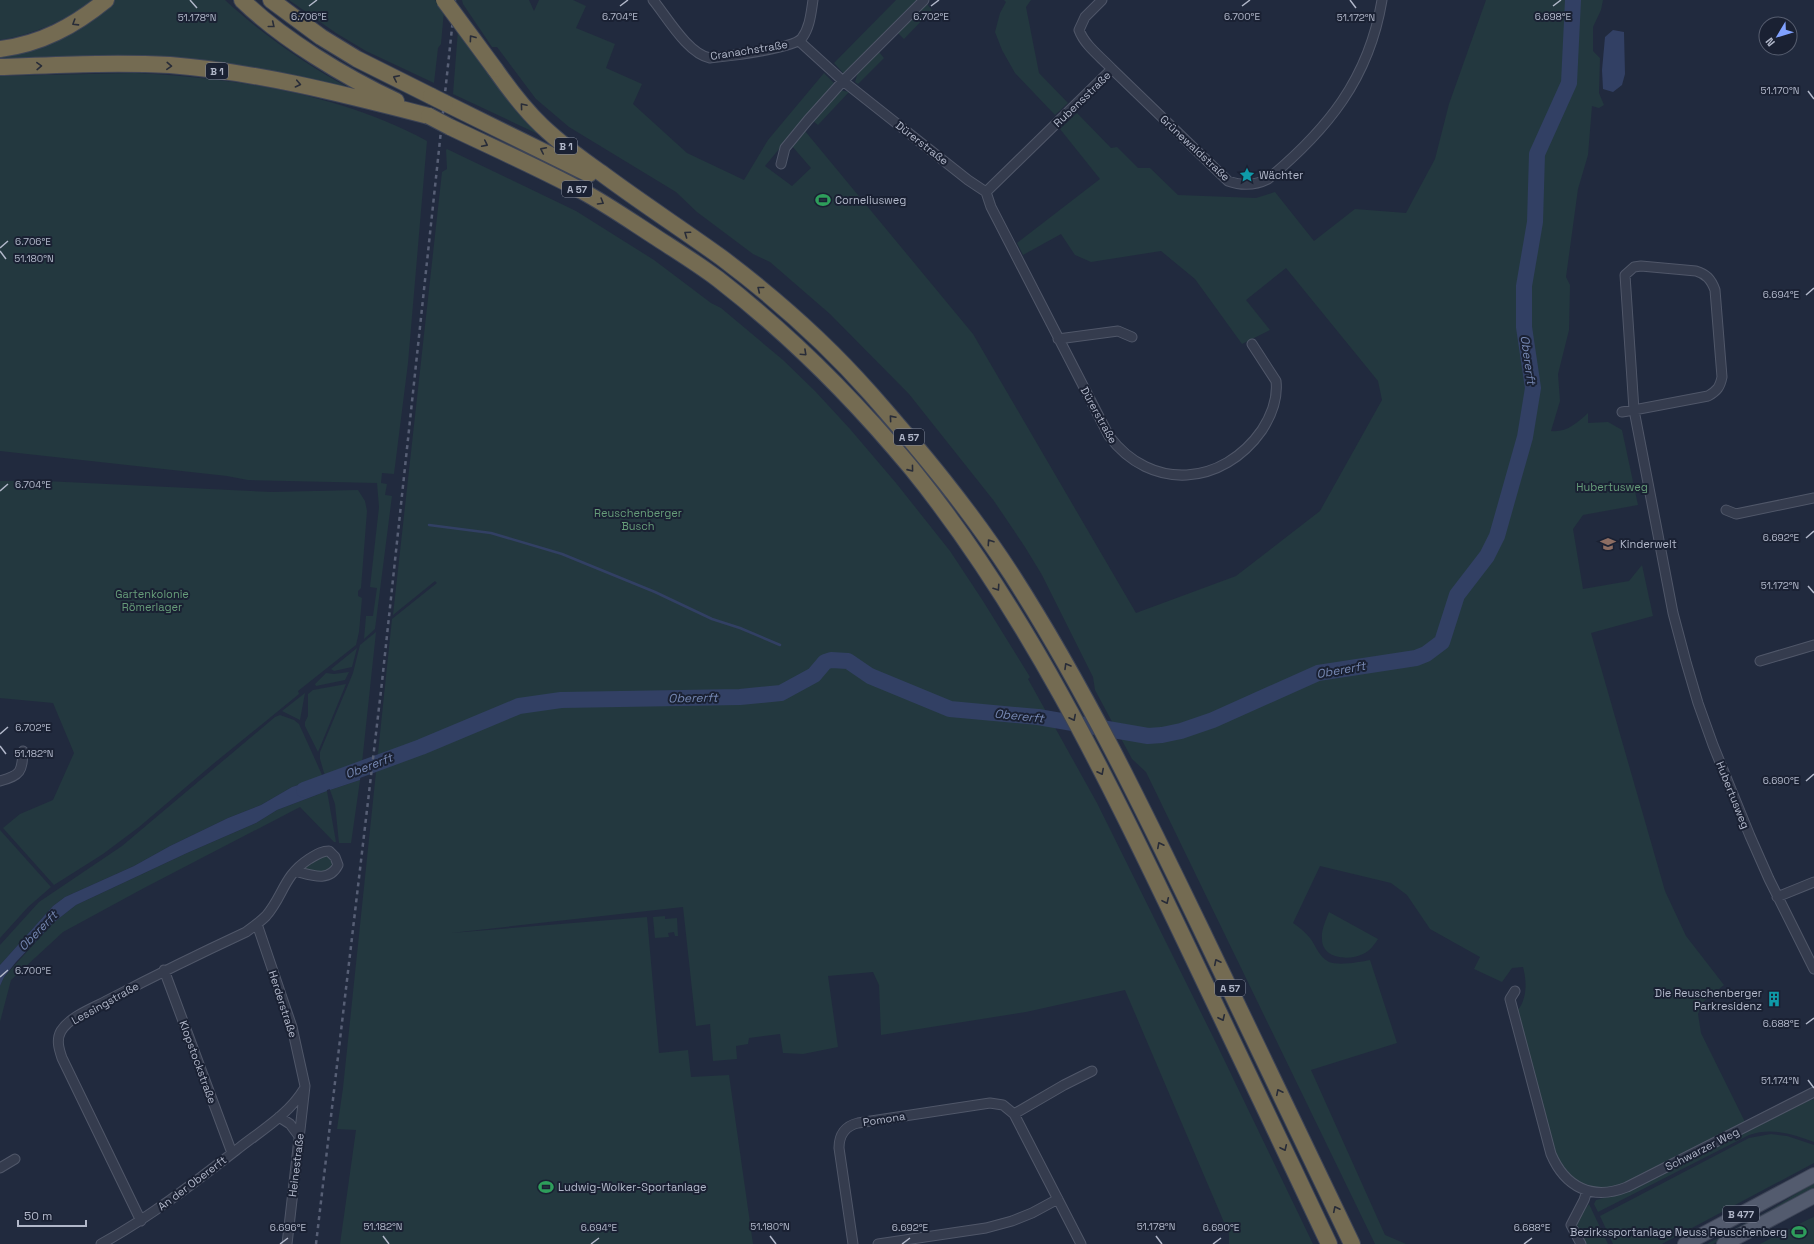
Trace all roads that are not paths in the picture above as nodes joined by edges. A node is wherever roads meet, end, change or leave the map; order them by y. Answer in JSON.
{"nodes":[{"id":1,"x":106,"y":0,"type":"edge"},
{"id":2,"x":242,"y":0,"type":"edge"},
{"id":3,"x":270,"y":0,"type":"edge"},
{"id":4,"x":444,"y":0,"type":"edge"},
{"id":5,"x":653,"y":0,"type":"edge"},
{"id":6,"x":813,"y":0,"type":"edge"},
{"id":7,"x":924,"y":0,"type":"edge"},
{"id":8,"x":1102,"y":0,"type":"edge"},
{"id":9,"x":1382,"y":0,"type":"edge"},
{"id":10,"x":799,"y":41,"type":"junction"},
{"id":11,"x":0,"y":49,"type":"edge"},
{"id":12,"x":0,"y":67,"type":"edge"},
{"id":13,"x":1112,"y":69,"type":"junction"},
{"id":14,"x":842,"y":81,"type":"junction"},
{"id":15,"x":429,"y":116,"type":"junction"},
{"id":16,"x":780,"y":164,"type":"dead end"},
{"id":17,"x":986,"y":192,"type":"junction"},
{"id":18,"x":651,"y":209,"type":"junction"},
{"id":19,"x":1132,"y":337,"type":"dead end"},
{"id":20,"x":1058,"y":339,"type":"junction"},
{"id":21,"x":1252,"y":344,"type":"dead end"},
{"id":22,"x":1634,"y":410,"type":"junction"},
{"id":23,"x":1622,"y":412,"type":"dead end"},
{"id":24,"x":1814,"y":498,"type":"edge"},
{"id":25,"x":1726,"y":510,"type":"dead end"},
{"id":26,"x":1814,"y":645,"type":"edge"},
{"id":27,"x":1760,"y":661,"type":"dead end"},
{"id":28,"x":22,"y":751,"type":"dead end"},
{"id":29,"x":0,"y":781,"type":"edge"},
{"id":30,"x":295,"y":871,"type":"dead end"},
{"id":31,"x":1814,"y":882,"type":"edge"},
{"id":32,"x":1778,"y":897,"type":"junction"},
{"id":33,"x":257,"y":924,"type":"junction"},
{"id":34,"x":1814,"y":969,"type":"edge"},
{"id":35,"x":164,"y":970,"type":"junction"},
{"id":36,"x":1515,"y":991,"type":"dead end"},
{"id":37,"x":1092,"y":1071,"type":"dead end"},
{"id":38,"x":305,"y":1086,"type":"junction"},
{"id":39,"x":1814,"y":1092,"type":"edge"},
{"id":40,"x":1014,"y":1114,"type":"junction"},
{"id":41,"x":279,"y":1118,"type":"junction"},
{"id":42,"x":300,"y":1136,"type":"junction"},
{"id":43,"x":232,"y":1153,"type":"junction"},
{"id":44,"x":15,"y":1159,"type":"dead end"},
{"id":45,"x":0,"y":1168,"type":"edge"},
{"id":46,"x":1814,"y":1175,"type":"edge"},
{"id":47,"x":1587,"y":1191,"type":"junction"},
{"id":48,"x":1814,"y":1196,"type":"edge"},
{"id":49,"x":1058,"y":1199,"type":"junction"},
{"id":50,"x":1814,"y":1205,"type":"edge"},
{"id":51,"x":1786,"y":1211,"type":"junction"},
{"id":52,"x":141,"y":1221,"type":"junction"},
{"id":53,"x":101,"y":1244,"type":"edge"},
{"id":54,"x":287,"y":1244,"type":"edge"},
{"id":55,"x":853,"y":1244,"type":"edge"},
{"id":56,"x":878,"y":1244,"type":"edge"},
{"id":57,"x":1081,"y":1244,"type":"edge"},
{"id":58,"x":1329,"y":1244,"type":"edge"},
{"id":59,"x":1352,"y":1244,"type":"edge"},
{"id":60,"x":1581,"y":1244,"type":"edge"},
{"id":61,"x":1685,"y":1244,"type":"edge"},
{"id":62,"x":1724,"y":1244,"type":"edge"}],
"edges":[{"from":1,"to":11,"type":"highway","one_way":true},
{"from":2,"to":15,"type":"highway","number":"A 57","one_way":true},
{"from":18,"to":3,"type":"highway","number":"A 57","one_way":true,"bridge":true},
{"from":18,"to":4,"type":"highway","number":"B 1","one_way":true,"bridge":true},
{"from":5,"to":10,"type":"street","name":"Cranachstraße"},
{"from":6,"to":10,"type":"street","name":"Cranachstraße"},
{"from":7,"to":14,"type":"street"},
{"from":8,"to":13,"type":"street","name":"Rubensstraße"},
{"from":9,"to":13,"type":"street","name":"Grünewaldstraße"},
{"from":10,"to":14,"type":"street","name":"Cranachstraße"},
{"from":12,"to":15,"type":"highway","number":"B 1","one_way":true},
{"from":13,"to":17,"type":"street","name":"Rubensstraße"},
{"from":14,"to":16,"type":"street"},
{"from":14,"to":17,"type":"street","name":"Dürerstraße"},
{"from":15,"to":58,"type":"highway","number":"A 57","one_way":true,"bridge":true},
{"from":17,"to":20,"type":"street","name":"Dürerstraße"},
{"from":59,"to":18,"type":"highway","number":"A 57","one_way":true},
{"from":19,"to":20,"type":"street"},
{"from":20,"to":21,"type":"street","name":"Dürerstraße"},
{"from":22,"to":22,"type":"street","name":"Hubertusweg"},
{"from":22,"to":23,"type":"street","name":"Hubertusweg"},
{"from":22,"to":32,"type":"street","name":"Hubertusweg"},
{"from":24,"to":25,"type":"street"},
{"from":26,"to":27,"type":"street"},
{"from":28,"to":29,"type":"street"},
{"from":30,"to":33,"type":"street","name":"Lessingstraße"},
{"from":31,"to":32,"type":"street"},
{"from":32,"to":34,"type":"street","name":"Hubertusweg"},
{"from":33,"to":35,"type":"street","name":"Lessingstraße"},
{"from":33,"to":38,"type":"street","name":"Herderstraße"},
{"from":35,"to":43,"type":"street","name":"Klopstockstraße"},
{"from":35,"to":52,"type":"street","name":"Lessingstraße"},
{"from":36,"to":47,"type":"street","name":"Schwarzer Weg"},
{"from":37,"to":40,"type":"street"},
{"from":38,"to":41,"type":"street","name":"An der Obererft"},
{"from":38,"to":42,"type":"street","name":"Heinestraße"},
{"from":39,"to":47,"type":"street","name":"Schwarzer Weg"},
{"from":40,"to":49,"type":"street"},
{"from":40,"to":55,"type":"street","name":"Pomona"},
{"from":41,"to":42,"type":"street"},
{"from":41,"to":43,"type":"street","name":"An der Obererft"},
{"from":42,"to":54,"type":"street","name":"Heinestraße"},
{"from":43,"to":52,"type":"street","name":"An der Obererft"},
{"from":44,"to":45,"type":"street"},
{"from":46,"to":61,"type":"main road","number":"B 477"},
{"from":47,"to":60,"type":"street"},
{"from":48,"to":51,"type":"main road","number":"B 477"},
{"from":49,"to":56,"type":"street"},
{"from":49,"to":57,"type":"street"},
{"from":50,"to":51,"type":"main road"},
{"from":51,"to":62,"type":"main road","number":"B 477"},
{"from":52,"to":53,"type":"street","name":"An der Obererft"}]}
